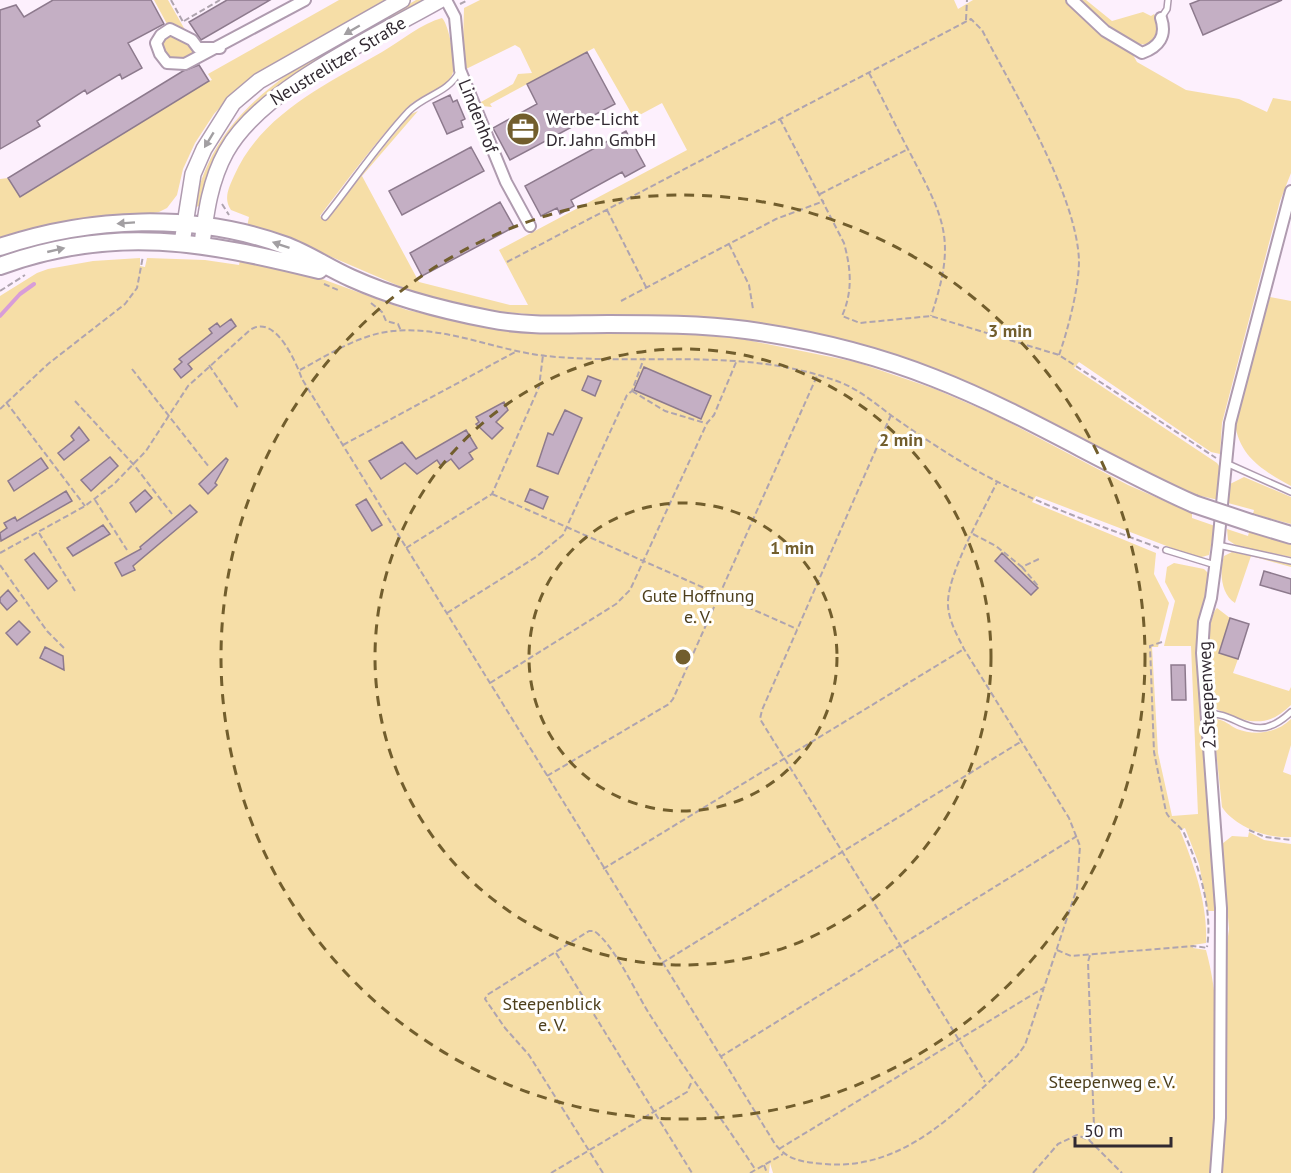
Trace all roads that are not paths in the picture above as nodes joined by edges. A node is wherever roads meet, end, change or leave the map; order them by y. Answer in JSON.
{"nodes":[{"id":1,"x":305,"y":0,"type":"edge"},
{"id":2,"x":402,"y":0,"type":"edge"},
{"id":3,"x":440,"y":0,"type":"edge"},
{"id":4,"x":446,"y":0,"type":"edge"},
{"id":5,"x":1072,"y":0,"type":"edge"},
{"id":6,"x":1168,"y":0,"type":"edge"},
{"id":7,"x":1161,"y":18,"type":"joint"},
{"id":8,"x":220,"y":48,"type":"junction"},
{"id":9,"x":460,"y":70,"type":"junction"},
{"id":10,"x":1291,"y":191,"type":"edge"},
{"id":11,"x":325,"y":217,"type":"dead end"},
{"id":12,"x":184,"y":224,"type":"junction"},
{"id":13,"x":205,"y":226,"type":"junction"},
{"id":14,"x":530,"y":226,"type":"dead end"},
{"id":15,"x":182,"y":243,"type":"junction"},
{"id":16,"x":202,"y":244,"type":"junction"},
{"id":17,"x":0,"y":247,"type":"edge"},
{"id":18,"x":0,"y":266,"type":"edge"},
{"id":19,"x":352,"y":279,"type":"junction"},
{"id":20,"x":1226,"y":463,"type":"junction"},
{"id":21,"x":1291,"y":492,"type":"edge"},
{"id":22,"x":1291,"y":535,"type":"edge"},
{"id":23,"x":1218,"y":545,"type":"junction"},
{"id":24,"x":1166,"y":550,"type":"road end"},
{"id":25,"x":1291,"y":561,"type":"edge"},
{"id":26,"x":1215,"y":565,"type":"junction"},
{"id":27,"x":1291,"y":712,"type":"edge"},
{"id":28,"x":1207,"y":714,"type":"junction"},
{"id":29,"x":1216,"y":1173,"type":"edge"}],
"edges":[{"from":1,"to":8,"type":"street"},
{"from":2,"to":12,"type":"main road","name":"Neustrelitzer Straße","one_way":true},
{"from":3,"to":13,"type":"main road","name":"Neustrelitzer Straße"},
{"from":4,"to":9,"type":"street","name":"Lindenhof"},
{"from":5,"to":7,"type":"street"},
{"from":6,"to":7,"type":"lane"},
{"from":8,"to":8,"type":"street"},
{"from":9,"to":11,"type":"lane"},
{"from":9,"to":14,"type":"street","name":"Lindenhof"},
{"from":10,"to":20,"type":"street","name":"2.Steepenweg"},
{"from":12,"to":13,"type":"main road"},
{"from":12,"to":15,"type":"main road","name":"Neustrelitzer Straße"},
{"from":12,"to":17,"type":"main road","one_way":true},
{"from":13,"to":16,"type":"main road","name":"Neustrelitzer Straße"},
{"from":19,"to":13,"type":"main road","one_way":true},
{"from":15,"to":16,"type":"main road"},
{"from":18,"to":15,"type":"main road","one_way":true},
{"from":16,"to":19,"type":"main road"},
{"from":19,"to":22,"type":"main road","bridge":true},
{"from":20,"to":21,"type":"lane"},
{"from":20,"to":23,"type":"street","name":"2.Steepenweg"},
{"from":23,"to":25,"type":"lane"},
{"from":23,"to":26,"type":"street","name":"2.Steepenweg"},
{"from":24,"to":26,"type":"lane"},
{"from":26,"to":28,"type":"street","name":"2.Steepenweg"},
{"from":27,"to":28,"type":"lane"},
{"from":28,"to":29,"type":"street","name":"2.Steepenweg"}]}
